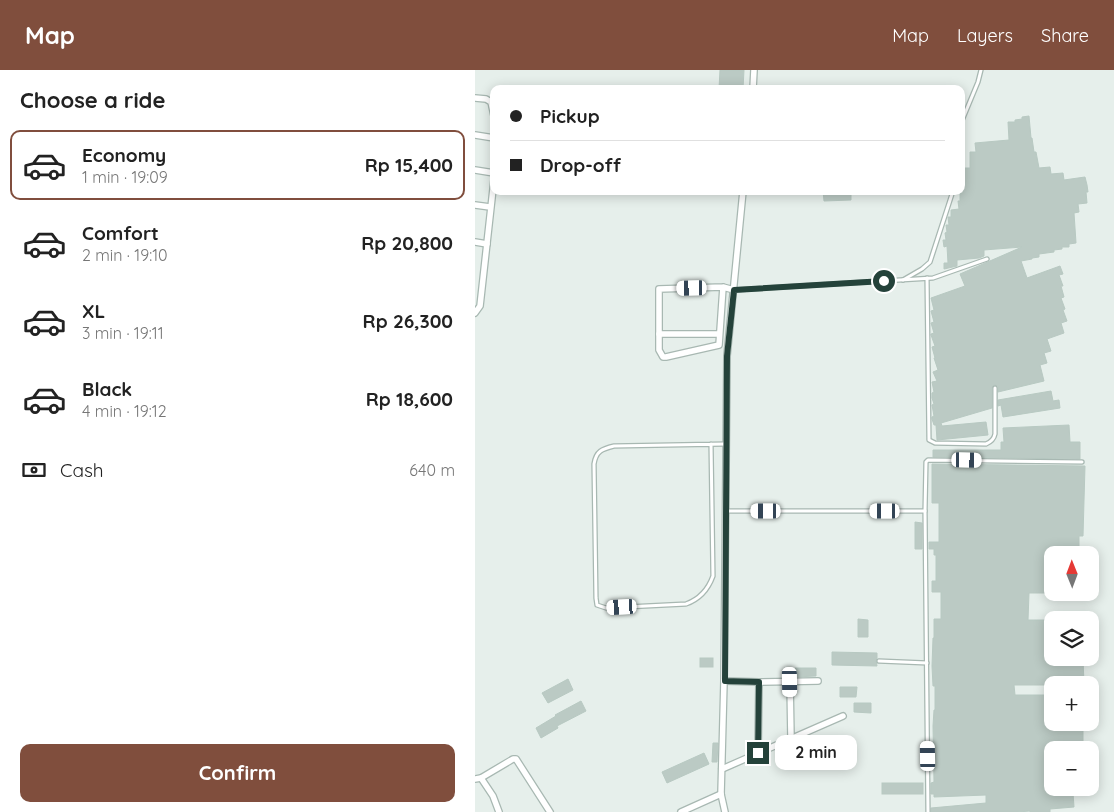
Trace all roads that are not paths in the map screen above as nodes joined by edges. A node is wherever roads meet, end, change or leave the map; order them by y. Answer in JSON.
{"nodes":[{"id":1,"x":754,"y":70,"type":"edge"},
{"id":2,"x":981,"y":70,"type":"edge"},
{"id":3,"x":753,"y":85,"type":"edge"},
{"id":4,"x":475,"y":98,"type":"edge"},
{"id":5,"x":490,"y":101,"type":"edge"},
{"id":6,"x":965,"y":114,"type":"edge"},
{"id":7,"x":475,"y":135,"type":"edge"},
{"id":8,"x":490,"y":137,"type":"edge"},
{"id":9,"x":475,"y":170,"type":"edge"},
{"id":10,"x":490,"y":172,"type":"edge"},
{"id":11,"x":492,"y":195,"type":"edge"},
{"id":12,"x":743,"y":195,"type":"edge"},
{"id":13,"x":952,"y":195,"type":"edge"},
{"id":14,"x":475,"y":205,"type":"edge"},
{"id":15,"x":491,"y":207,"type":"junction"},
{"id":16,"x":475,"y":242,"type":"edge"},
{"id":17,"x":487,"y":244,"type":"junction"},
{"id":18,"x":987,"y":259,"type":"dead end"},
{"id":19,"x":927,"y":278,"type":"junction"},
{"id":20,"x":475,"y":279,"type":"edge"},
{"id":21,"x":483,"y":280,"type":"junction"},
{"id":22,"x":902,"y":280,"type":"junction"},
{"id":23,"x":723,"y":288,"type":"junction"},
{"id":24,"x":734,"y":290,"type":"junction"},
{"id":25,"x":475,"y":313,"type":"edge"},
{"id":26,"x":659,"y":334,"type":"junction"},
{"id":27,"x":719,"y":334,"type":"junction"},
{"id":28,"x":995,"y":388,"type":"dead end"},
{"id":29,"x":711,"y":444,"type":"junction"},
{"id":30,"x":726,"y":444,"type":"junction"},
{"id":31,"x":1082,"y":462,"type":"dead end"},
{"id":32,"x":726,"y":511,"type":"junction"},
{"id":33,"x":925,"y":512,"type":"junction"},
{"id":34,"x":879,"y":661,"type":"dead end"},
{"id":35,"x":927,"y":664,"type":"junction"},
{"id":36,"x":725,"y":681,"type":"junction"},
{"id":37,"x":818,"y":681,"type":"dead end"},
{"id":38,"x":759,"y":682,"type":"junction"},
{"id":39,"x":790,"y":682,"type":"junction"},
{"id":40,"x":843,"y":716,"type":"dead end"},
{"id":41,"x":791,"y":739,"type":"junction"},
{"id":42,"x":758,"y":753,"type":"junction"},
{"id":43,"x":722,"y":769,"type":"junction"},
{"id":44,"x":478,"y":778,"type":"edge"},
{"id":45,"x":721,"y":794,"type":"junction"},
{"id":46,"x":499,"y":812,"type":"edge"},
{"id":47,"x":550,"y":812,"type":"edge"},
{"id":48,"x":681,"y":812,"type":"edge"},
{"id":49,"x":725,"y":812,"type":"edge"},
{"id":50,"x":929,"y":812,"type":"edge"}],
"edges":[{"from":1,"to":3,"type":"street"},
{"from":2,"to":6,"type":"lane"},
{"from":4,"to":5,"type":"street"},
{"from":7,"to":8,"type":"street"},
{"from":9,"to":10,"type":"street"},
{"from":11,"to":15,"type":"street"},
{"from":12,"to":24,"type":"street"},
{"from":13,"to":22,"type":"lane"},
{"from":14,"to":15,"type":"street"},
{"from":15,"to":17,"type":"street"},
{"from":16,"to":17,"type":"street"},
{"from":17,"to":21,"type":"street"},
{"from":18,"to":19,"type":"lane"},
{"from":19,"to":22,"type":"lane"},
{"from":19,"to":28,"type":"lane"},
{"from":20,"to":21,"type":"street"},
{"from":21,"to":25,"type":"street"},
{"from":22,"to":24,"type":"lane"},
{"from":23,"to":24,"type":"street"},
{"from":23,"to":26,"type":"street"},
{"from":23,"to":27,"type":"street"},
{"from":24,"to":30,"type":"street"},
{"from":26,"to":27,"type":"street"},
{"from":26,"to":27,"type":"street"},
{"from":29,"to":29,"type":"lane"},
{"from":29,"to":30,"type":"lane"},
{"from":30,"to":32,"type":"street"},
{"from":31,"to":33,"type":"lane"},
{"from":32,"to":33,"type":"lane"},
{"from":32,"to":36,"type":"street"},
{"from":33,"to":35,"type":"lane"},
{"from":34,"to":35,"type":"lane"},
{"from":35,"to":50,"type":"lane"},
{"from":36,"to":38,"type":"street"},
{"from":36,"to":43,"type":"street"},
{"from":37,"to":39,"type":"street"},
{"from":38,"to":39,"type":"street"},
{"from":38,"to":42,"type":"street"},
{"from":39,"to":41,"type":"street"},
{"from":40,"to":41,"type":"street"},
{"from":41,"to":42,"type":"street"},
{"from":42,"to":43,"type":"street"},
{"from":43,"to":45,"type":"street"},
{"from":44,"to":46,"type":"street"},
{"from":44,"to":47,"type":"street"},
{"from":45,"to":48,"type":"street"},
{"from":45,"to":49,"type":"street"}]}
